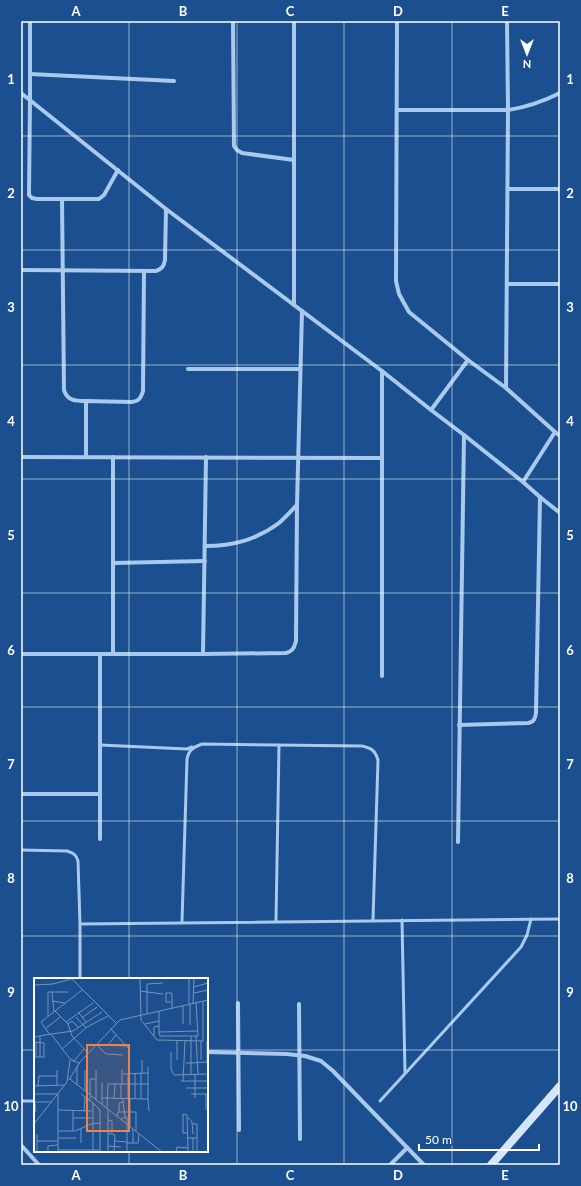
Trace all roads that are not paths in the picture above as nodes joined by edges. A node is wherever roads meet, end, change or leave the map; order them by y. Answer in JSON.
{"nodes":[{"id":1,"x":30,"y":21,"type":"edge"},
{"id":2,"x":233,"y":21,"type":"edge"},
{"id":3,"x":294,"y":21,"type":"edge"},
{"id":4,"x":397,"y":21,"type":"edge"},
{"id":5,"x":507,"y":21,"type":"edge"},
{"id":6,"x":30,"y":74,"type":"junction"},
{"id":7,"x":174,"y":81,"type":"dead end"},
{"id":8,"x":21,"y":93,"type":"edge"},
{"id":9,"x":560,"y":93,"type":"edge"},
{"id":10,"x":30,"y":100,"type":"junction"},
{"id":11,"x":397,"y":110,"type":"junction"},
{"id":12,"x":508,"y":110,"type":"junction"},
{"id":13,"x":294,"y":160,"type":"junction"},
{"id":14,"x":118,"y":170,"type":"junction"},
{"id":15,"x":508,"y":189,"type":"junction"},
{"id":16,"x":560,"y":189,"type":"edge"},
{"id":17,"x":62,"y":199,"type":"junction"},
{"id":18,"x":166,"y":209,"type":"junction"},
{"id":19,"x":21,"y":270,"type":"edge"},
{"id":20,"x":63,"y":270,"type":"junction"},
{"id":21,"x":144,"y":271,"type":"junction"},
{"id":22,"x":507,"y":284,"type":"junction"},
{"id":23,"x":560,"y":284,"type":"edge"},
{"id":24,"x":294,"y":305,"type":"junction"},
{"id":25,"x":302,"y":311,"type":"junction"},
{"id":26,"x":468,"y":360,"type":"junction"},
{"id":27,"x":188,"y":369,"type":"dead end"},
{"id":28,"x":300,"y":369,"type":"junction"},
{"id":29,"x":382,"y":371,"type":"junction"},
{"id":30,"x":506,"y":388,"type":"junction"},
{"id":31,"x":86,"y":401,"type":"junction"},
{"id":32,"x":431,"y":410,"type":"junction"},
{"id":33,"x":555,"y":432,"type":"junction"},
{"id":34,"x":464,"y":435,"type":"junction"},
{"id":35,"x":560,"y":436,"type":"edge"},
{"id":36,"x":21,"y":457,"type":"edge"},
{"id":37,"x":86,"y":457,"type":"junction"},
{"id":38,"x":113,"y":457,"type":"junction"},
{"id":39,"x":206,"y":457,"type":"junction"},
{"id":40,"x":298,"y":457,"type":"junction"},
{"id":41,"x":382,"y":458,"type":"junction"},
{"id":42,"x":523,"y":482,"type":"junction"},
{"id":43,"x":540,"y":497,"type":"junction"},
{"id":44,"x":297,"y":505,"type":"junction"},
{"id":45,"x":560,"y":513,"type":"edge"},
{"id":46,"x":205,"y":546,"type":"junction"},
{"id":47,"x":204,"y":561,"type":"junction"},
{"id":48,"x":113,"y":563,"type":"junction"},
{"id":49,"x":21,"y":654,"type":"edge"},
{"id":50,"x":100,"y":654,"type":"junction"},
{"id":51,"x":113,"y":654,"type":"junction"},
{"id":52,"x":203,"y":654,"type":"junction"},
{"id":53,"x":382,"y":676,"type":"dead end"},
{"id":54,"x":459,"y":725,"type":"junction"},
{"id":55,"x":100,"y":744,"type":"junction"},
{"id":56,"x":279,"y":744,"type":"junction"},
{"id":57,"x":194,"y":747,"type":"junction"},
{"id":58,"x":21,"y":794,"type":"edge"},
{"id":59,"x":100,"y":794,"type":"junction"},
{"id":60,"x":100,"y":839,"type":"dead end"},
{"id":61,"x":458,"y":842,"type":"dead end"},
{"id":62,"x":21,"y":850,"type":"edge"},
{"id":63,"x":531,"y":919,"type":"junction"},
{"id":64,"x":560,"y":919,"type":"edge"},
{"id":65,"x":373,"y":920,"type":"junction"},
{"id":66,"x":402,"y":920,"type":"junction"},
{"id":67,"x":276,"y":921,"type":"junction"},
{"id":68,"x":182,"y":922,"type":"junction"},
{"id":69,"x":80,"y":924,"type":"junction"},
{"id":70,"x":80,"y":978,"type":"edge"},
{"id":71,"x":238,"y":1003,"type":"dead end"},
{"id":72,"x":299,"y":1004,"type":"dead end"},
{"id":73,"x":208,"y":1052,"type":"edge"},
{"id":74,"x":239,"y":1053,"type":"junction"},
{"id":75,"x":299,"y":1056,"type":"junction"},
{"id":76,"x":405,"y":1073,"type":"junction"},
{"id":77,"x":560,"y":1086,"type":"edge"},
{"id":78,"x":21,"y":1101,"type":"edge"},
{"id":79,"x":34,"y":1101,"type":"edge"},
{"id":80,"x":380,"y":1101,"type":"dead end"},
{"id":81,"x":239,"y":1130,"type":"dead end"},
{"id":82,"x":300,"y":1139,"type":"dead end"},
{"id":83,"x":21,"y":1145,"type":"edge"},
{"id":84,"x":407,"y":1148,"type":"junction"},
{"id":85,"x":39,"y":1165,"type":"edge"},
{"id":86,"x":390,"y":1165,"type":"edge"},
{"id":87,"x":424,"y":1165,"type":"edge"},
{"id":88,"x":491,"y":1165,"type":"edge"}],
"edges":[{"from":1,"to":6,"type":"street"},
{"from":2,"to":13,"type":"street"},
{"from":3,"to":13,"type":"street"},
{"from":4,"to":11,"type":"street"},
{"from":5,"to":12,"type":"street"},
{"from":6,"to":7,"type":"street"},
{"from":6,"to":10,"type":"street"},
{"from":8,"to":10,"type":"street"},
{"from":9,"to":12,"type":"street"},
{"from":10,"to":14,"type":"street"},
{"from":10,"to":17,"type":"street"},
{"from":11,"to":12,"type":"street"},
{"from":11,"to":26,"type":"street"},
{"from":12,"to":15,"type":"street"},
{"from":13,"to":24,"type":"street"},
{"from":14,"to":17,"type":"street"},
{"from":14,"to":18,"type":"street"},
{"from":15,"to":16,"type":"street"},
{"from":15,"to":22,"type":"street"},
{"from":17,"to":20,"type":"street"},
{"from":18,"to":21,"type":"street"},
{"from":18,"to":24,"type":"street"},
{"from":19,"to":20,"type":"street"},
{"from":20,"to":21,"type":"street"},
{"from":20,"to":31,"type":"street"},
{"from":21,"to":31,"type":"street"},
{"from":22,"to":23,"type":"street"},
{"from":22,"to":30,"type":"street"},
{"from":24,"to":25,"type":"street"},
{"from":25,"to":28,"type":"street"},
{"from":25,"to":29,"type":"street"},
{"from":26,"to":30,"type":"street"},
{"from":26,"to":32,"type":"street"},
{"from":27,"to":28,"type":"street"},
{"from":28,"to":40,"type":"street"},
{"from":29,"to":32,"type":"street"},
{"from":29,"to":41,"type":"street"},
{"from":30,"to":33,"type":"street"},
{"from":31,"to":37,"type":"street"},
{"from":32,"to":34,"type":"street"},
{"from":33,"to":35,"type":"street"},
{"from":33,"to":42,"type":"street"},
{"from":34,"to":42,"type":"street"},
{"from":34,"to":54,"type":"street"},
{"from":36,"to":37,"type":"street"},
{"from":37,"to":38,"type":"street"},
{"from":38,"to":39,"type":"street"},
{"from":38,"to":48,"type":"street"},
{"from":39,"to":40,"type":"street"},
{"from":39,"to":46,"type":"street"},
{"from":40,"to":41,"type":"street"},
{"from":40,"to":44,"type":"street"},
{"from":41,"to":53,"type":"street"},
{"from":42,"to":43,"type":"street"},
{"from":43,"to":45,"type":"street"},
{"from":43,"to":54,"type":"street"},
{"from":44,"to":46,"type":"street"},
{"from":44,"to":52,"type":"street"},
{"from":46,"to":47,"type":"street"},
{"from":47,"to":48,"type":"street"},
{"from":47,"to":52,"type":"street"},
{"from":48,"to":51,"type":"street"},
{"from":49,"to":50,"type":"street"},
{"from":50,"to":51,"type":"street"},
{"from":50,"to":55,"type":"street"},
{"from":51,"to":52,"type":"street"},
{"from":54,"to":61,"type":"street"},
{"from":55,"to":57,"type":"lane"},
{"from":55,"to":59,"type":"street"},
{"from":56,"to":57,"type":"lane"},
{"from":56,"to":65,"type":"lane"},
{"from":56,"to":67,"type":"lane"},
{"from":57,"to":68,"type":"lane"},
{"from":58,"to":59,"type":"street"},
{"from":59,"to":60,"type":"street"},
{"from":62,"to":69,"type":"lane"},
{"from":63,"to":64,"type":"lane"},
{"from":63,"to":66,"type":"lane"},
{"from":63,"to":76,"type":"lane"},
{"from":65,"to":66,"type":"lane"},
{"from":65,"to":67,"type":"lane"},
{"from":66,"to":76,"type":"lane"},
{"from":67,"to":68,"type":"lane"},
{"from":68,"to":69,"type":"lane"},
{"from":69,"to":70,"type":"lane"},
{"from":71,"to":74,"type":"street"},
{"from":72,"to":75,"type":"street"},
{"from":73,"to":74,"type":"street"},
{"from":74,"to":75,"type":"street"},
{"from":74,"to":81,"type":"street"},
{"from":75,"to":82,"type":"street"},
{"from":75,"to":84,"type":"street"},
{"from":76,"to":80,"type":"lane"},
{"from":77,"to":88,"type":"street"},
{"from":78,"to":79,"type":"lane"},
{"from":83,"to":85,"type":"street"},
{"from":84,"to":86,"type":"street"},
{"from":84,"to":87,"type":"street"}]}
